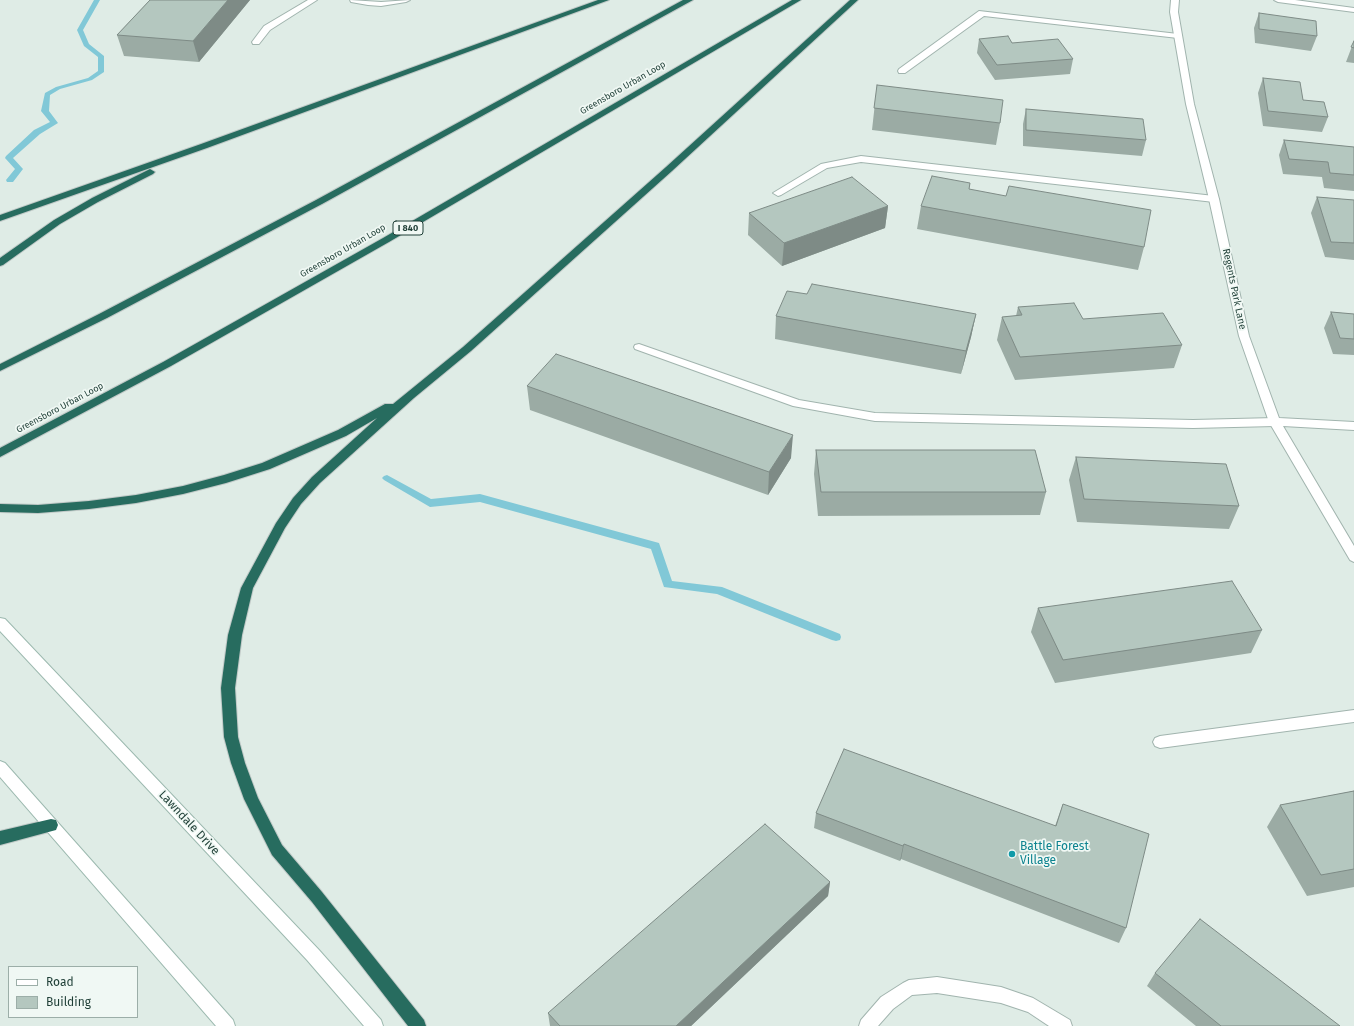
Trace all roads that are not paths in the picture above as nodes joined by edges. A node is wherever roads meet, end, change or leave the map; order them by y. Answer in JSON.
{"nodes":[{"id":1,"x":313,"y":0,"type":"edge"},
{"id":2,"x":354,"y":0,"type":"edge"},
{"id":3,"x":406,"y":0,"type":"edge"},
{"id":4,"x":605,"y":0,"type":"edge"},
{"id":5,"x":689,"y":0,"type":"edge"},
{"id":6,"x":797,"y":0,"type":"edge"},
{"id":7,"x":854,"y":0,"type":"edge"},
{"id":8,"x":1175,"y":0,"type":"edge"},
{"id":9,"x":1278,"y":0,"type":"edge"},
{"id":10,"x":1354,"y":10,"type":"edge"},
{"id":11,"x":1178,"y":36,"type":"junction"},
{"id":12,"x":256,"y":42,"type":"dead end"},
{"id":13,"x":902,"y":71,"type":"dead end"},
{"id":14,"x":204,"y":146,"type":"junction"},
{"id":15,"x":778,"y":193,"type":"dead end"},
{"id":16,"x":1214,"y":199,"type":"junction"},
{"id":17,"x":0,"y":218,"type":"edge"},
{"id":18,"x":0,"y":263,"type":"edge"},
{"id":19,"x":639,"y":347,"type":"dead end"},
{"id":20,"x":0,"y":368,"type":"edge"},
{"id":21,"x":410,"y":394,"type":"junction"},
{"id":22,"x":1276,"y":422,"type":"junction"},
{"id":23,"x":1354,"y":426,"type":"edge"},
{"id":24,"x":0,"y":453,"type":"edge"},
{"id":25,"x":0,"y":508,"type":"edge"},
{"id":26,"x":1354,"y":557,"type":"edge"},
{"id":27,"x":0,"y":623,"type":"edge"},
{"id":28,"x":1354,"y":716,"type":"edge"},
{"id":29,"x":1160,"y":742,"type":"dead end"},
{"id":30,"x":0,"y":767,"type":"edge"},
{"id":31,"x":50,"y":825,"type":"junction"},
{"id":32,"x":0,"y":838,"type":"edge"},
{"id":33,"x":227,"y":1026,"type":"edge"},
{"id":34,"x":375,"y":1026,"type":"edge"},
{"id":35,"x":418,"y":1026,"type":"edge"},
{"id":36,"x":867,"y":1026,"type":"edge"},
{"id":37,"x":1064,"y":1026,"type":"edge"}],
"edges":[{"from":1,"to":12,"type":"street"},
{"from":2,"to":3,"type":"street"},
{"from":4,"to":14,"type":"highway"},
{"from":5,"to":20,"type":"highway"},
{"from":6,"to":24,"type":"highway","name":"Greensboro Urban Loop","number":"I 840"},
{"from":7,"to":21,"type":"highway"},
{"from":8,"to":11,"type":"street","name":"Regents Park Lane"},
{"from":9,"to":10,"type":"street"},
{"from":11,"to":13,"type":"street"},
{"from":11,"to":16,"type":"street","name":"Regents Park Lane"},
{"from":14,"to":17,"type":"highway"},
{"from":14,"to":18,"type":"highway"},
{"from":15,"to":16,"type":"street"},
{"from":16,"to":22,"type":"street","name":"Regents Park Lane"},
{"from":19,"to":22,"type":"street"},
{"from":21,"to":25,"type":"highway"},
{"from":21,"to":35,"type":"highway"},
{"from":22,"to":23,"type":"street"},
{"from":22,"to":26,"type":"street","name":"Regents Park Lane"},
{"from":27,"to":34,"type":"street","name":"Lawndale Drive"},
{"from":28,"to":29,"type":"street"},
{"from":30,"to":31,"type":"street"},
{"from":31,"to":32,"type":"highway"},
{"from":31,"to":33,"type":"street"},
{"from":36,"to":37,"type":"street"}]}
